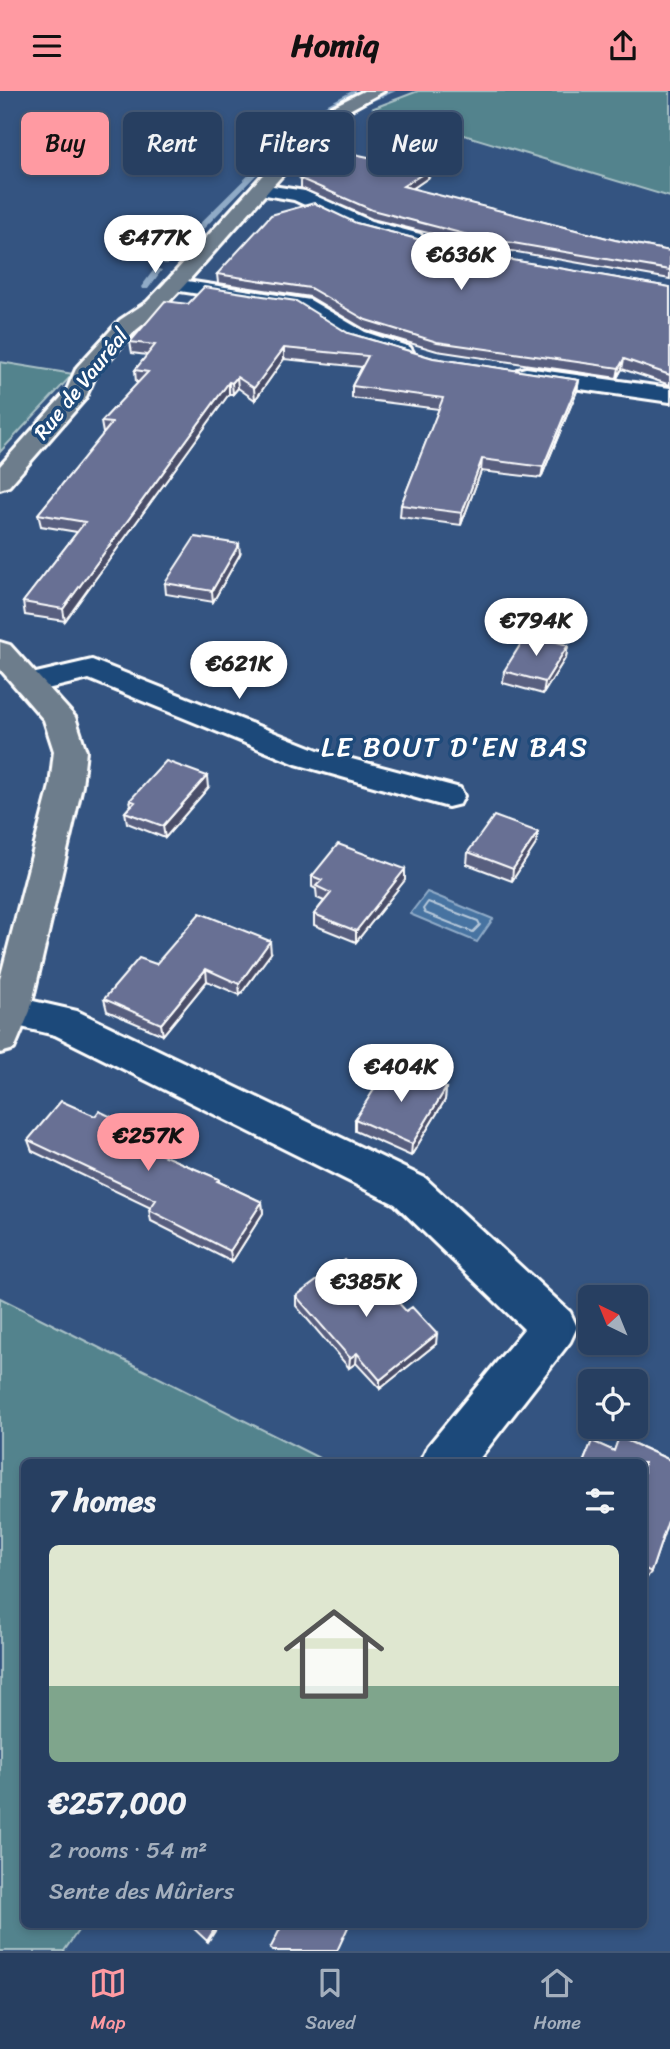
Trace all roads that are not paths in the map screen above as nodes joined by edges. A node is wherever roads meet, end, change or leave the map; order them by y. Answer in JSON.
{"nodes":[{"id":1,"x":376,"y":91,"type":"edge"},
{"id":2,"x":260,"y":189,"type":"junction"},
{"id":3,"x":430,"y":243,"type":"edge"},
{"id":4,"x":174,"y":285,"type":"junction"},
{"id":5,"x":421,"y":357,"type":"edge"},
{"id":6,"x":510,"y":372,"type":"edge"},
{"id":7,"x":670,"y":395,"type":"edge"},
{"id":8,"x":0,"y":481,"type":"edge"},
{"id":9,"x":0,"y":651,"type":"edge"},
{"id":10,"x":30,"y":684,"type":"junction"},
{"id":11,"x":448,"y":796,"type":"dead end"},
{"id":12,"x":6,"y":1024,"type":"edge"},
{"id":13,"x":448,"y":1459,"type":"edge"}],
"edges":[{"from":1,"to":2,"type":"main road","name":"Rue de Vauréal"},
{"from":2,"to":3,"type":"street"},
{"from":2,"to":4,"type":"main road","name":"Rue de Vauréal"},
{"from":4,"to":5,"type":"street"},
{"from":4,"to":8,"type":"main road","name":"Rue de Vauréal"},
{"from":6,"to":7,"type":"street"},
{"from":9,"to":10,"type":"main road"},
{"from":10,"to":11,"type":"street"},
{"from":10,"to":12,"type":"main road"},
{"from":12,"to":13,"type":"street"}]}
